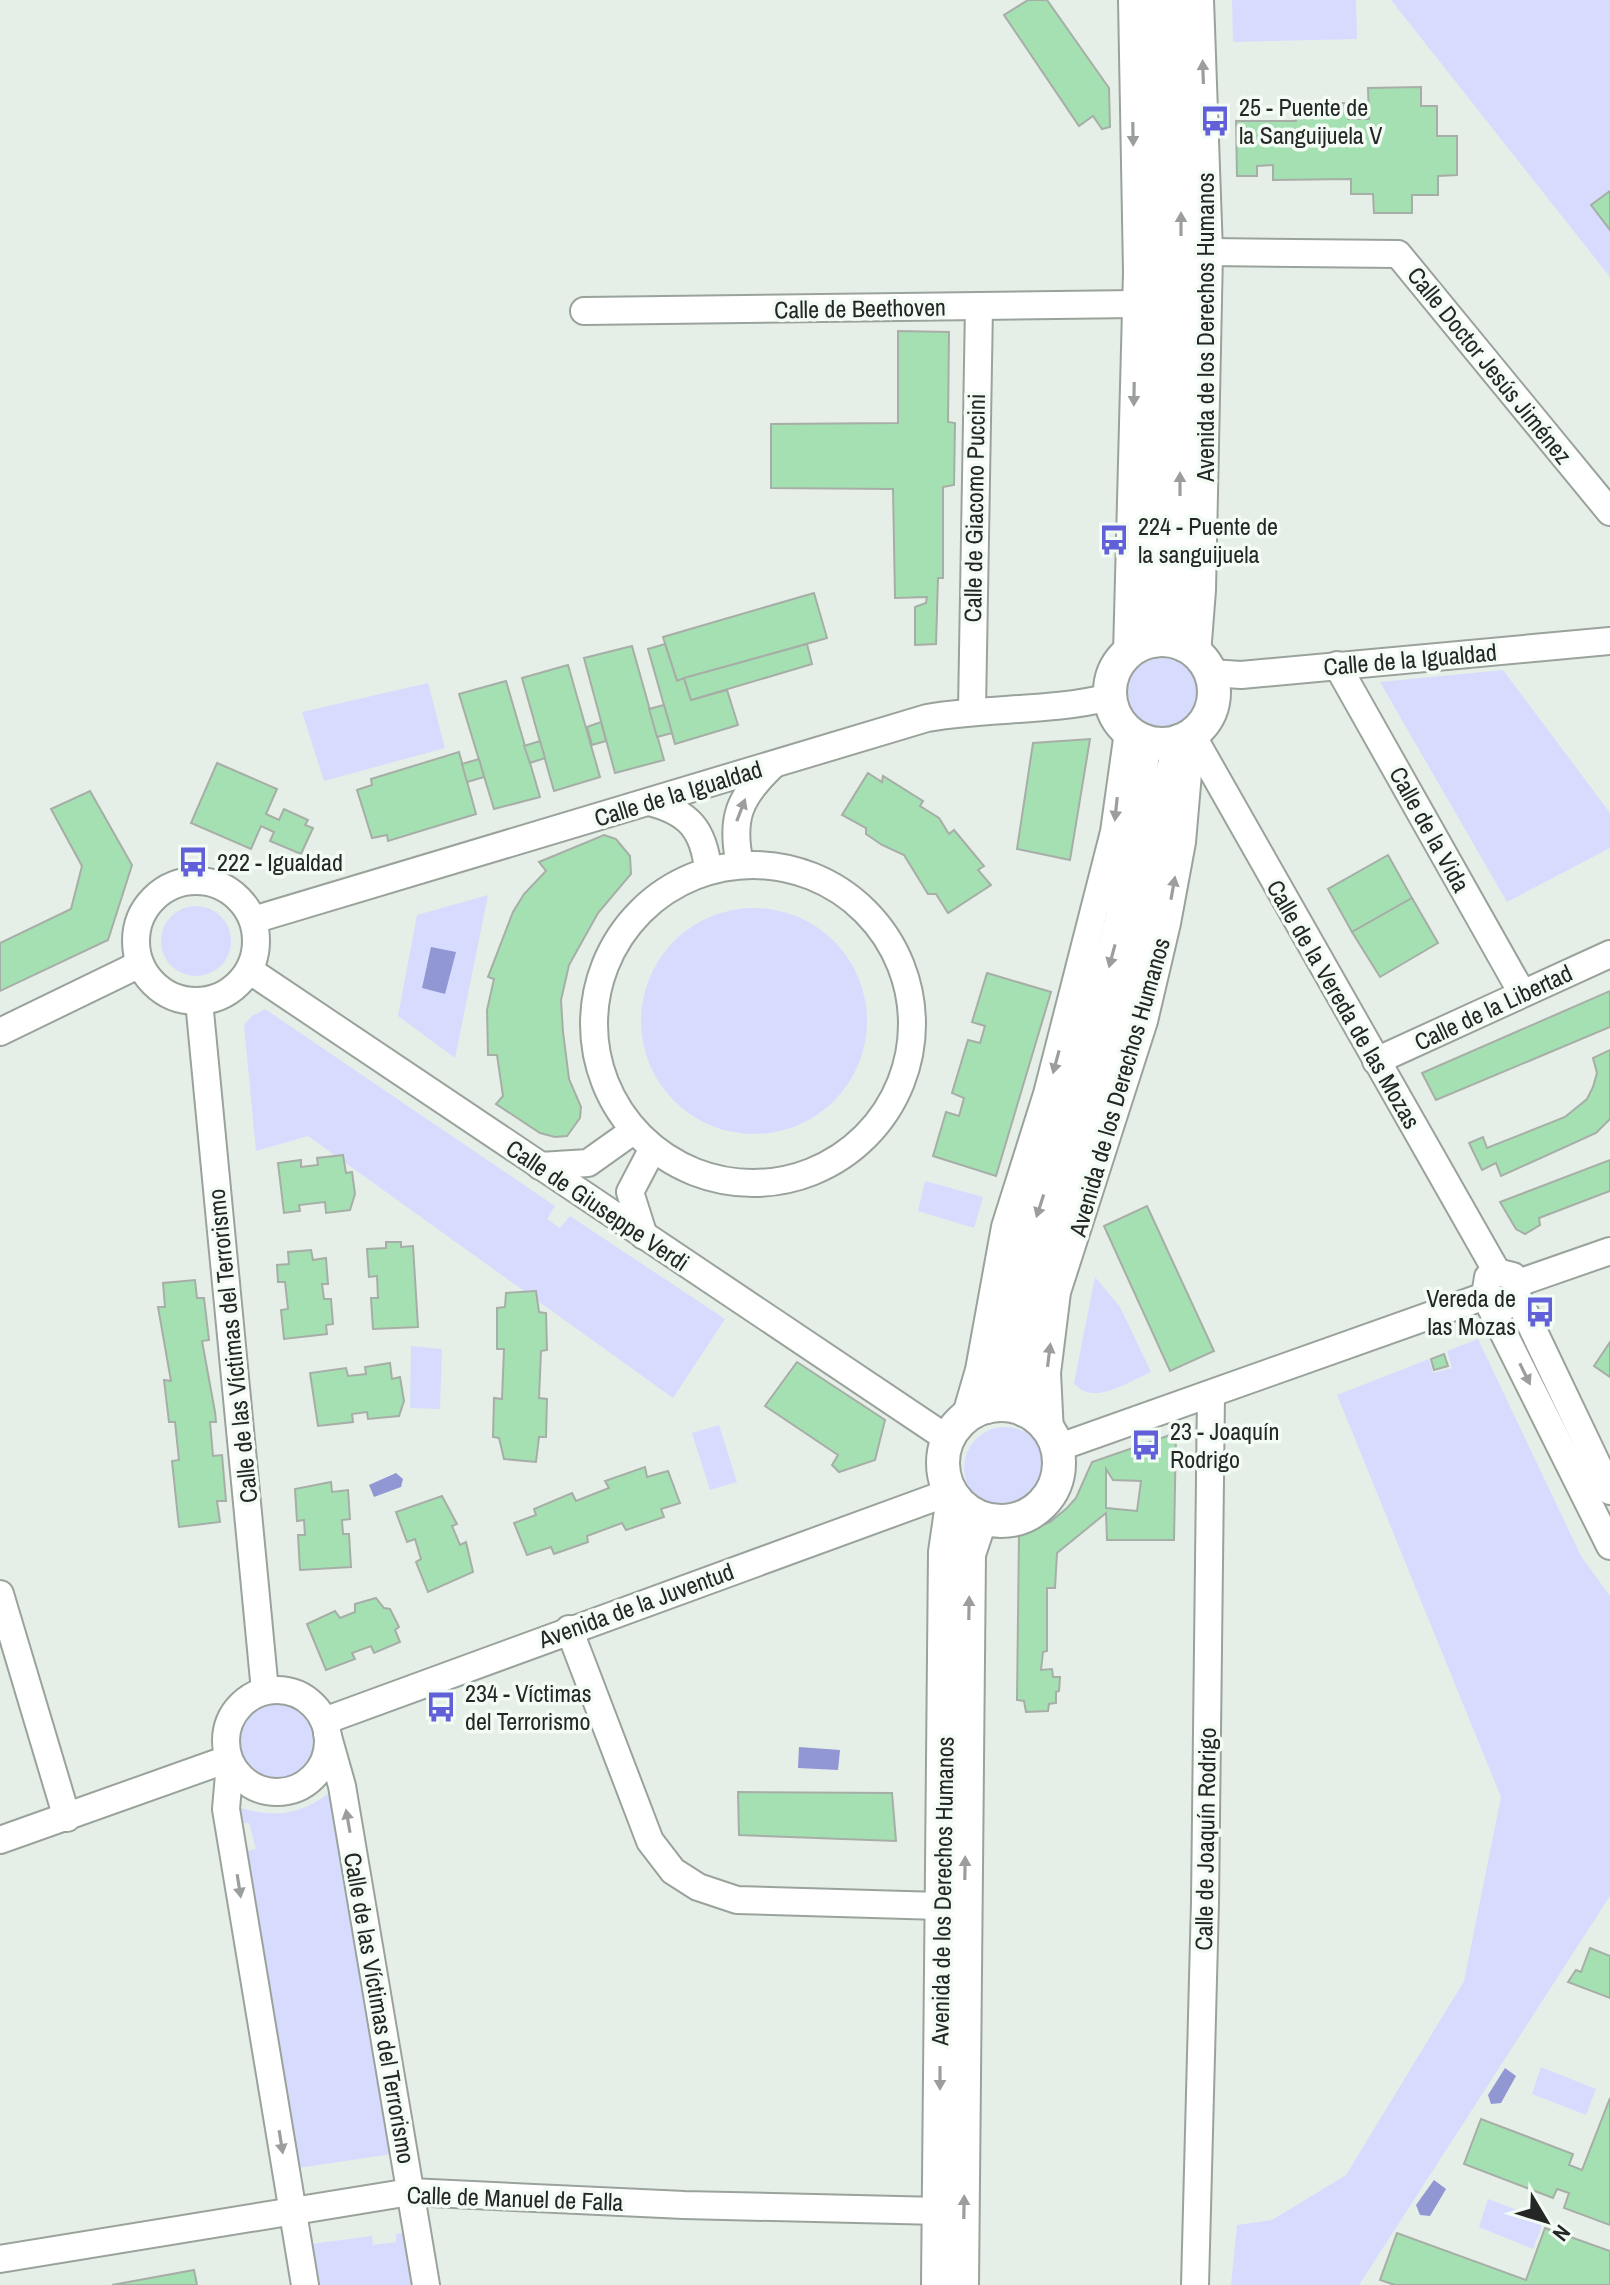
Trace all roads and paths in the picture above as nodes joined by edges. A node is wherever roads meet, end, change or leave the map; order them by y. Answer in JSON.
{"nodes":[{"id":1,"x":1132,"y":0,"type":"edge"},
{"id":2,"x":1156,"y":0,"type":"edge"},
{"id":3,"x":1178,"y":0,"type":"edge"},
{"id":4,"x":1200,"y":0,"type":"edge"},
{"id":5,"x":1209,"y":252,"type":"junction"},
{"id":6,"x":1136,"y":304,"type":"junction"},
{"id":7,"x":979,"y":306,"type":"junction"},
{"id":8,"x":584,"y":311,"type":"dead end"},
{"id":9,"x":1610,"y":512,"type":"edge"},
{"id":10,"x":1610,"y":641,"type":"edge"},
{"id":11,"x":1174,"y":653,"type":"junction"},
{"id":12,"x":1337,"y":665,"type":"junction"},
{"id":13,"x":1110,"y":697,"type":"junction"},
{"id":14,"x":972,"y":710,"type":"junction"},
{"id":15,"x":1136,"y":737,"type":"junction"},
{"id":16,"x":1185,"y":739,"type":"junction"},
{"id":17,"x":773,"y":764,"type":"junction"},
{"id":18,"x":649,"y":802,"type":"junction"},
{"id":19,"x":740,"y":864,"type":"junction"},
{"id":20,"x":708,"y":870,"type":"junction"},
{"id":21,"x":253,"y":920,"type":"junction"},
{"id":22,"x":1610,"y":954,"type":"edge"},
{"id":23,"x":140,"y":964,"type":"junction"},
{"id":24,"x":249,"y":970,"type":"junction"},
{"id":25,"x":1522,"y":993,"type":"junction"},
{"id":26,"x":199,"y":1001,"type":"junction"},
{"id":27,"x":0,"y":1032,"type":"edge"},
{"id":28,"x":1376,"y":1061,"type":"junction"},
{"id":29,"x":633,"y":1131,"type":"junction"},
{"id":30,"x":652,"y":1150,"type":"junction"},
{"id":31,"x":540,"y":1166,"type":"junction"},
{"id":32,"x":644,"y":1236,"type":"junction"},
{"id":33,"x":1610,"y":1251,"type":"edge"},
{"id":34,"x":1502,"y":1290,"type":"junction"},
{"id":35,"x":1211,"y":1394,"type":"junction"},
{"id":36,"x":1024,"y":1410,"type":"junction"},
{"id":37,"x":967,"y":1421,"type":"junction"},
{"id":38,"x":1053,"y":1440,"type":"junction"},
{"id":39,"x":1610,"y":1491,"type":"edge"},
{"id":40,"x":951,"y":1495,"type":"junction"},
{"id":41,"x":981,"y":1518,"type":"junction"},
{"id":42,"x":1610,"y":1546,"type":"edge"},
{"id":43,"x":0,"y":1594,"type":"edge"},
{"id":44,"x":569,"y":1629,"type":"junction"},
{"id":45,"x":265,"y":1691,"type":"junction"},
{"id":46,"x":325,"y":1727,"type":"junction"},
{"id":47,"x":229,"y":1761,"type":"junction"},
{"id":48,"x":67,"y":1818,"type":"junction"},
{"id":49,"x":0,"y":1840,"type":"edge"},
{"id":50,"x":940,"y":1906,"type":"junction"},
{"id":51,"x":410,"y":2192,"type":"junction"},
{"id":52,"x":293,"y":2209,"type":"junction"},
{"id":53,"x":940,"y":2211,"type":"junction"},
{"id":54,"x":0,"y":2259,"type":"edge"},
{"id":55,"x":305,"y":2285,"type":"edge"},
{"id":56,"x":426,"y":2285,"type":"edge"},
{"id":57,"x":938,"y":2285,"type":"edge"},
{"id":58,"x":962,"y":2285,"type":"edge"},
{"id":59,"x":1195,"y":2285,"type":"edge"}],
"edges":[{"from":1,"to":6,"type":"street","one_way":true},
{"from":2,"to":11,"type":"main road","name":"Avenida de los Derechos Humanos"},
{"from":11,"to":3,"type":"main road","name":"Avenida de los Derechos Humanos","one_way":true},
{"from":5,"to":4,"type":"street","name":"Avenida de los Derechos Humanos","one_way":true},
{"from":5,"to":9,"type":"street","name":"Calle Doctor Jesús Jiménez"},
{"from":5,"to":11,"type":"street","name":"Avenida de los Derechos Humanos"},
{"from":6,"to":7,"type":"street","name":"Calle de Beethoven"},
{"from":6,"to":11,"type":"street","one_way":true},
{"from":7,"to":8,"type":"street","name":"Calle de Beethoven"},
{"from":7,"to":14,"type":"street","name":"Calle de Giacomo Puccini"},
{"from":10,"to":12,"type":"street","name":"Calle de la Igualdad"},
{"from":11,"to":12,"type":"street","name":"Calle de la Igualdad"},
{"from":11,"to":13,"type":"main road"},
{"from":11,"to":16,"type":"main road"},
{"from":12,"to":25,"type":"street","name":"Calle de la Vida"},
{"from":13,"to":14,"type":"street","name":"Calle de la Igualdad"},
{"from":13,"to":15,"type":"main road"},
{"from":14,"to":17,"type":"street","name":"Calle de la Igualdad"},
{"from":15,"to":16,"type":"main road"},
{"from":15,"to":37,"type":"main road","name":"Avenida de los Derechos Humanos","one_way":true},
{"from":16,"to":28,"type":"street","name":"Calle de la Vereda de las Mozas"},
{"from":16,"to":36,"type":"main road","name":"Avenida de los Derechos Humanos"},
{"from":38,"to":16,"type":"street","name":"Avenida de los Derechos Humanos","one_way":true},
{"from":17,"to":18,"type":"street","name":"Calle de la Igualdad"},
{"from":19,"to":17,"type":"street","one_way":true},
{"from":18,"to":20,"type":"street"},
{"from":18,"to":21,"type":"street","name":"Calle de la Igualdad"},
{"from":19,"to":20,"type":"street"},
{"from":19,"to":30,"type":"street"},
{"from":20,"to":29,"type":"street"},
{"from":21,"to":23,"type":"street"},
{"from":21,"to":24,"type":"street"},
{"from":22,"to":25,"type":"street","name":"Calle de la Libertad"},
{"from":23,"to":26,"type":"street"},
{"from":23,"to":27,"type":"street"},
{"from":24,"to":26,"type":"street"},
{"from":24,"to":31,"type":"street","name":"Calle de Giuseppe Verdi"},
{"from":25,"to":28,"type":"street","name":"Calle de la Libertad"},
{"from":26,"to":45,"type":"street","name":"Calle de las Víctimas del Terrorismo"},
{"from":28,"to":34,"type":"street","name":"Calle de la Vereda de las Mozas"},
{"from":29,"to":30,"type":"street"},
{"from":29,"to":31,"type":"street"},
{"from":30,"to":32,"type":"street"},
{"from":31,"to":32,"type":"street","name":"Calle de Giuseppe Verdi"},
{"from":32,"to":37,"type":"street","name":"Calle de Giuseppe Verdi"},
{"from":33,"to":34,"type":"street"},
{"from":34,"to":35,"type":"street"},
{"from":34,"to":39,"type":"street","name":"Calle de la Vereda de las Mozas"},
{"from":34,"to":42,"type":"street","name":"Calle de la Vereda de las Mozas","one_way":true},
{"from":35,"to":38,"type":"street"},
{"from":35,"to":59,"type":"street","name":"Calle de Joaquín Rodrigo"},
{"from":36,"to":37,"type":"main road"},
{"from":36,"to":38,"type":"main road"},
{"from":37,"to":40,"type":"main road"},
{"from":38,"to":41,"type":"main road"},
{"from":40,"to":41,"type":"main road"},
{"from":40,"to":44,"type":"street","name":"Avenida de la Juventud"},
{"from":40,"to":50,"type":"main road","name":"Avenida de los Derechos Humanos"},
{"from":58,"to":41,"type":"main road","name":"Avenida de los Derechos Humanos","one_way":true},
{"from":43,"to":48,"type":"street"},
{"from":44,"to":46,"type":"street","name":"Avenida de la Juventud"},
{"from":44,"to":50,"type":"street"},
{"from":45,"to":46,"type":"street"},
{"from":45,"to":47,"type":"street"},
{"from":46,"to":47,"type":"street"},
{"from":51,"to":46,"type":"street","name":"Calle de las Víctimas del Terrorismo","one_way":true},
{"from":47,"to":48,"type":"street"},
{"from":47,"to":52,"type":"street","one_way":true},
{"from":48,"to":49,"type":"street"},
{"from":50,"to":53,"type":"main road","name":"Avenida de los Derechos Humanos","one_way":true},
{"from":51,"to":52,"type":"street","name":"Calle de Manuel de Falla"},
{"from":51,"to":53,"type":"street","name":"Calle de Manuel de Falla"},
{"from":51,"to":56,"type":"street","name":"Calle de las Víctimas del Terrorismo"},
{"from":52,"to":54,"type":"street","name":"Calle de Manuel de Falla"},
{"from":52,"to":55,"type":"street"},
{"from":53,"to":57,"type":"main road","name":"Avenida de los Derechos Humanos"}]}
